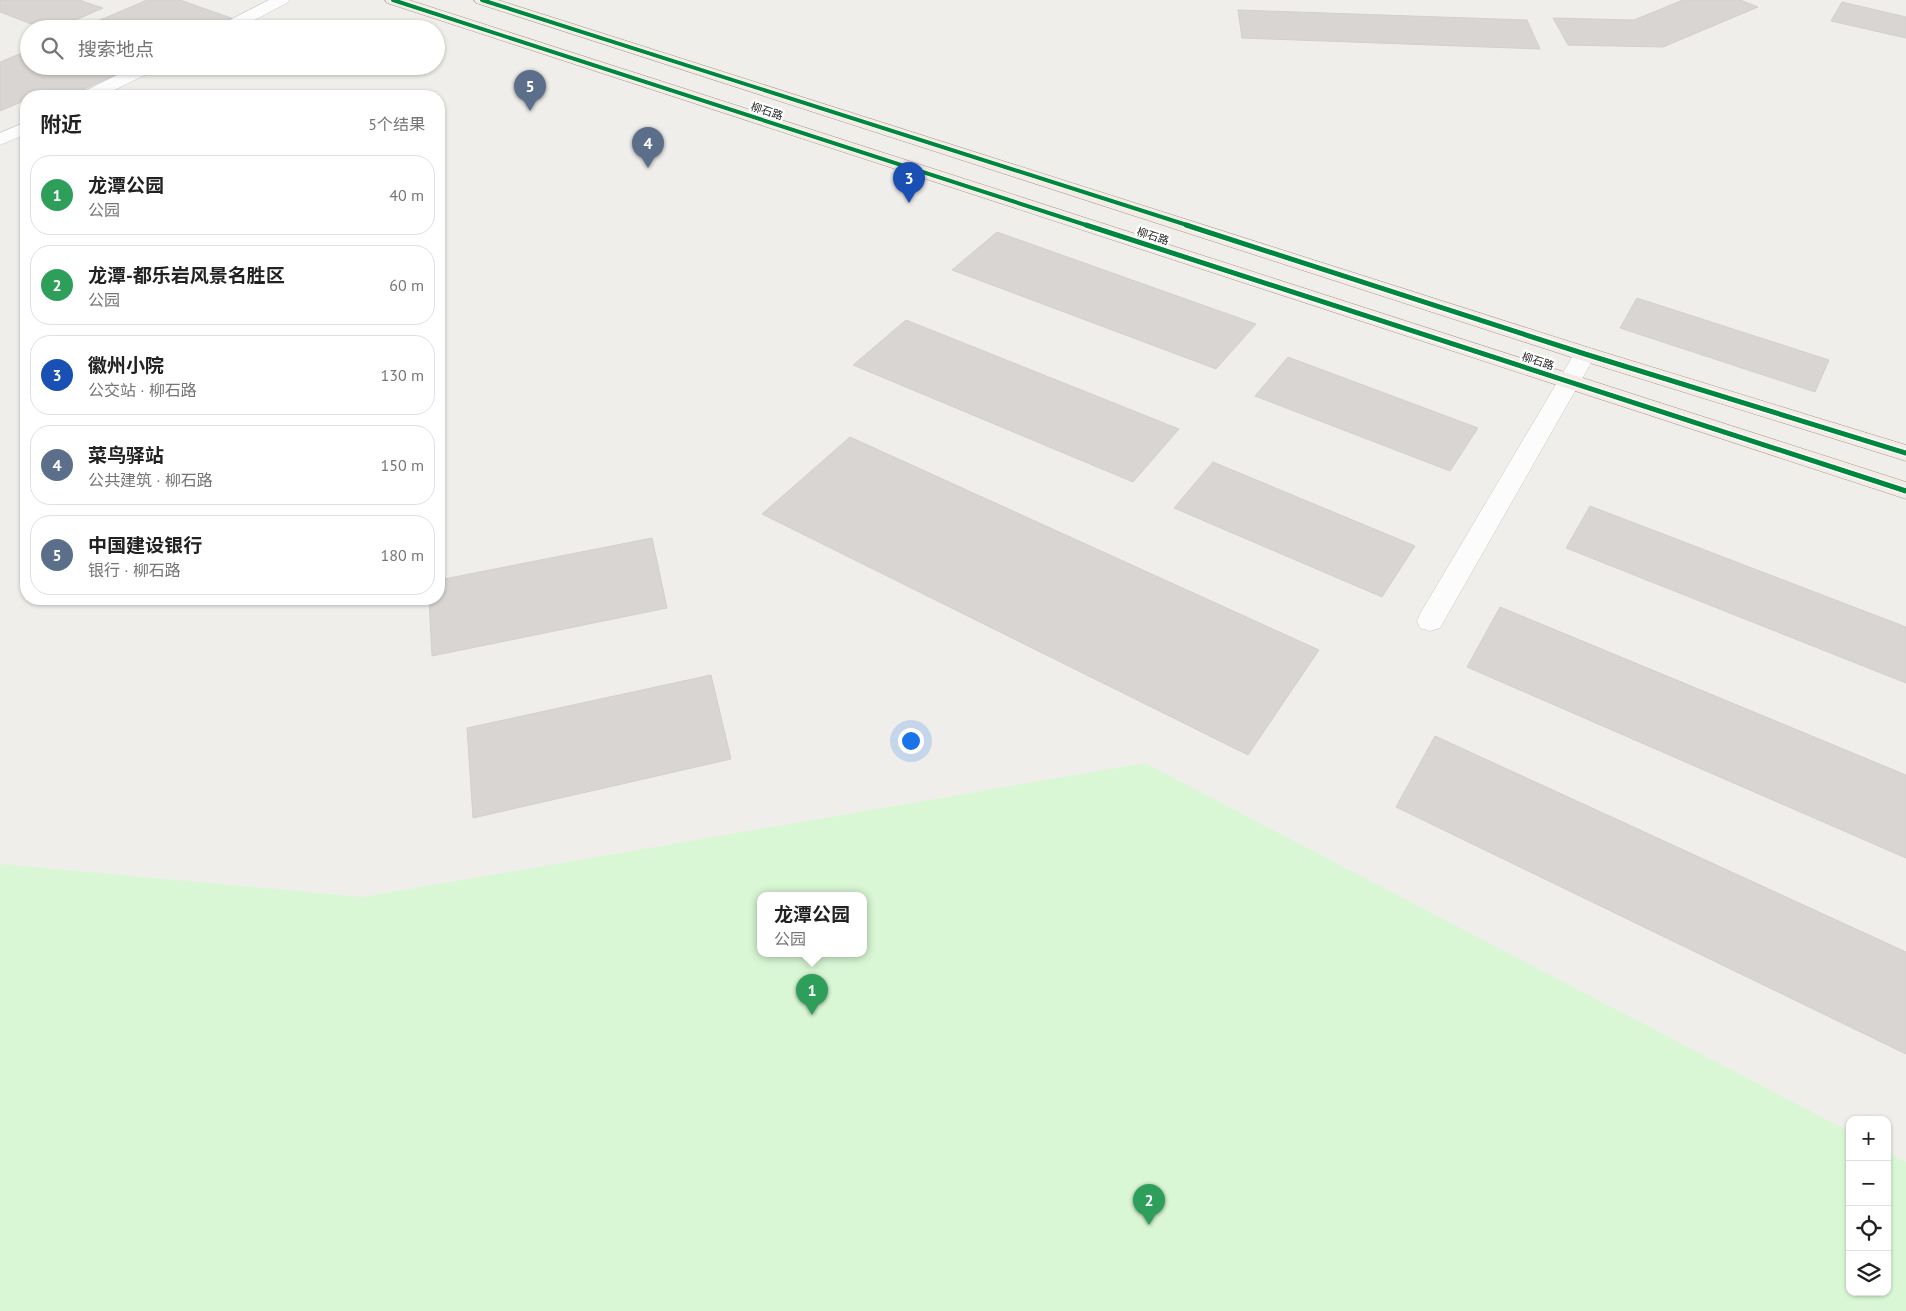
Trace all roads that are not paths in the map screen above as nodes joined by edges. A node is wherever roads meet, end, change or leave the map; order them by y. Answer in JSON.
{"nodes":[{"id":1,"x":282,"y":0,"type":"edge"},
{"id":2,"x":393,"y":0,"type":"edge"},
{"id":3,"x":482,"y":0,"type":"edge"},
{"id":4,"x":242,"y":20,"type":"edge"},
{"id":5,"x":131,"y":75,"type":"edge"},
{"id":6,"x":100,"y":90,"type":"edge"},
{"id":7,"x":20,"y":130,"type":"edge"},
{"id":8,"x":0,"y":140,"type":"edge"},
{"id":9,"x":1584,"y":354,"type":"junction"},
{"id":10,"x":1569,"y":381,"type":"junction"},
{"id":11,"x":1906,"y":453,"type":"edge"},
{"id":12,"x":1906,"y":491,"type":"edge"},
{"id":13,"x":1430,"y":621,"type":"dead end"}],
"edges":[{"from":1,"to":4,"type":"street"},
{"from":2,"to":10,"type":"main road","name":"柳石路"},
{"from":3,"to":9,"type":"main road","name":"柳石路"},
{"from":5,"to":6,"type":"street"},
{"from":7,"to":8,"type":"street"},
{"from":9,"to":10,"type":"street"},
{"from":9,"to":11,"type":"main road","name":"柳石路"},
{"from":10,"to":12,"type":"main road","name":"柳石路"},
{"from":10,"to":13,"type":"street"}]}
